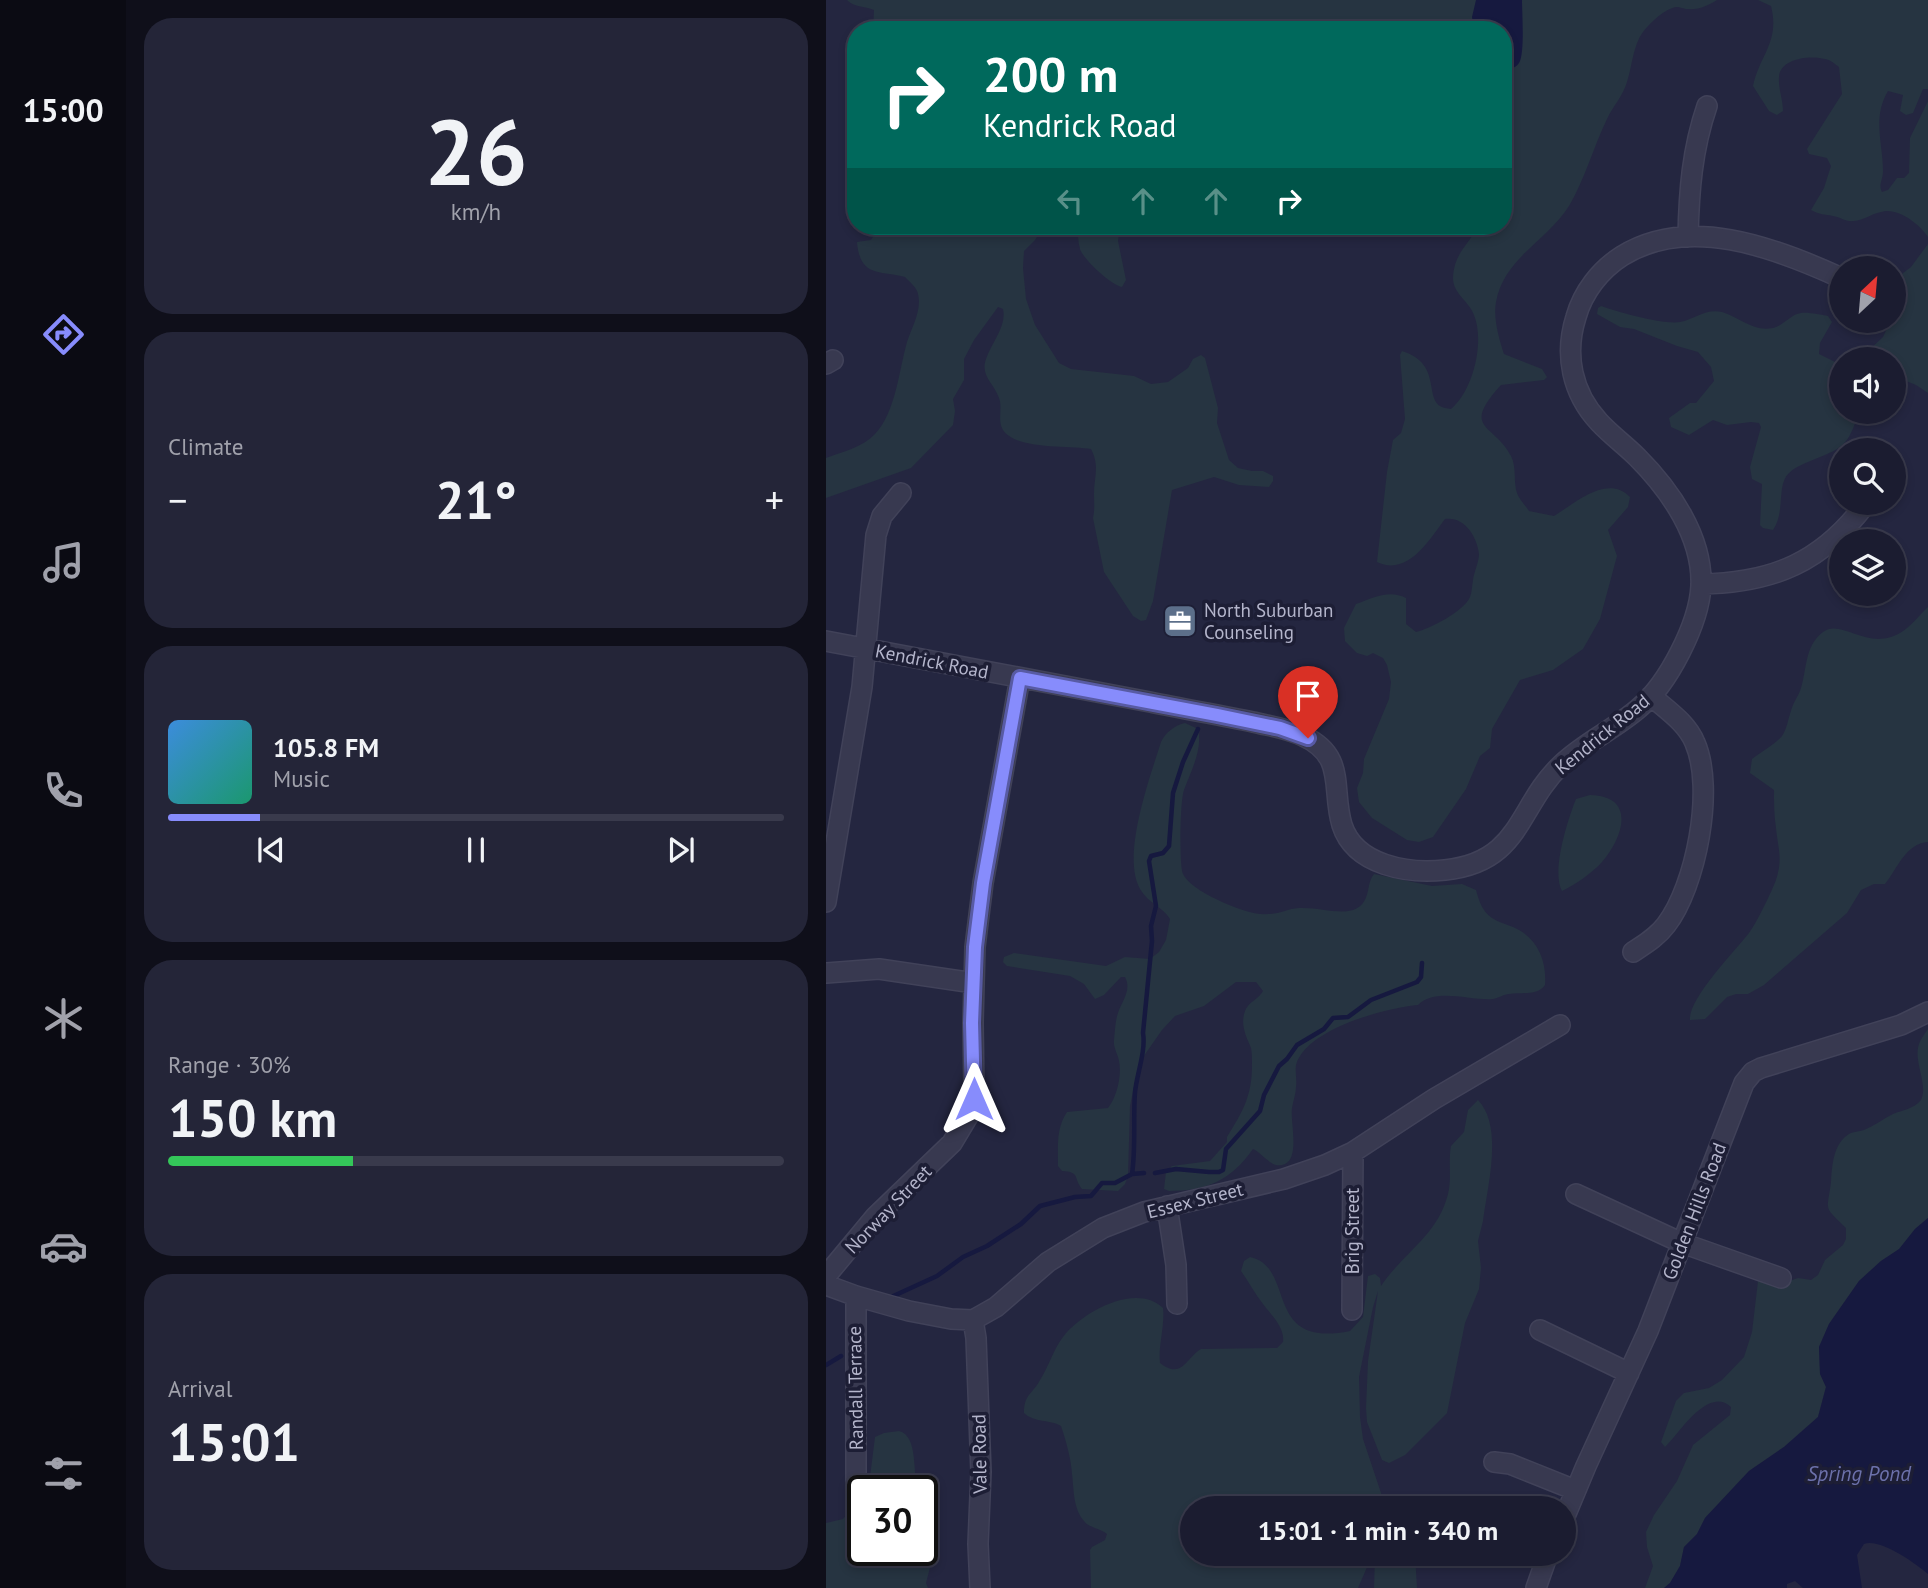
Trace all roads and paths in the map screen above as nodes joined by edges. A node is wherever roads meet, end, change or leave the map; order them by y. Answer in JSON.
{"nodes":[{"id":1,"x":1707,"y":106,"type":"dead end"},
{"id":2,"x":1688,"y":237,"type":"junction"},
{"id":3,"x":1829,"y":272,"type":"edge"},
{"id":4,"x":901,"y":494,"type":"dead end"},
{"id":5,"x":1857,"y":515,"type":"edge"},
{"id":6,"x":1701,"y":584,"type":"junction"},
{"id":7,"x":826,"y":641,"type":"edge"},
{"id":8,"x":867,"y":649,"type":"junction"},
{"id":9,"x":1020,"y":678,"type":"junction"},
{"id":10,"x":1651,"y":696,"type":"junction"},
{"id":11,"x":826,"y":902,"type":"edge"},
{"id":12,"x":1633,"y":952,"type":"dead end"},
{"id":13,"x":826,"y":973,"type":"edge"},
{"id":14,"x":974,"y":984,"type":"junction"},
{"id":15,"x":1928,"y":1013,"type":"edge"},
{"id":16,"x":1560,"y":1025,"type":"dead end"},
{"id":17,"x":1353,"y":1152,"type":"junction"},
{"id":18,"x":1576,"y":1194,"type":"dead end"},
{"id":19,"x":1167,"y":1206,"type":"junction"},
{"id":20,"x":1682,"y":1243,"type":"junction"},
{"id":21,"x":826,"y":1276,"type":"edge"},
{"id":22,"x":1781,"y":1278,"type":"dead end"},
{"id":23,"x":826,"y":1285,"type":"edge"},
{"id":24,"x":856,"y":1296,"type":"junction"},
{"id":25,"x":1177,"y":1304,"type":"dead end"},
{"id":26,"x":1352,"y":1310,"type":"dead end"},
{"id":27,"x":973,"y":1320,"type":"junction"},
{"id":28,"x":1540,"y":1330,"type":"dead end"},
{"id":29,"x":1629,"y":1373,"type":"junction"},
{"id":30,"x":1493,"y":1462,"type":"dead end"},
{"id":31,"x":856,"y":1475,"type":"edge"},
{"id":32,"x":1575,"y":1490,"type":"junction"},
{"id":33,"x":1573,"y":1496,"type":"edge"},
{"id":34,"x":1544,"y":1566,"type":"edge"},
{"id":35,"x":979,"y":1588,"type":"edge"},
{"id":36,"x":1536,"y":1588,"type":"edge"}],
"edges":[{"from":1,"to":2,"type":"street"},
{"from":2,"to":3,"type":"street","name":"Kendrick Road"},
{"from":2,"to":6,"type":"street","name":"Kendrick Road"},
{"from":4,"to":8,"type":"street"},
{"from":5,"to":6,"type":"street"},
{"from":6,"to":10,"type":"street","name":"Kendrick Road"},
{"from":7,"to":8,"type":"street","name":"Kendrick Road"},
{"from":8,"to":9,"type":"street","name":"Kendrick Road"},
{"from":8,"to":11,"type":"street"},
{"from":9,"to":10,"type":"street","name":"Kendrick Road"},
{"from":9,"to":14,"type":"street","name":"Norway Street"},
{"from":10,"to":12,"type":"street"},
{"from":13,"to":14,"type":"street"},
{"from":14,"to":21,"type":"street","name":"Norway Street"},
{"from":15,"to":20,"type":"street","name":"Golden Hills Road"},
{"from":16,"to":17,"type":"street","name":"Essex Street"},
{"from":17,"to":19,"type":"street","name":"Essex Street"},
{"from":17,"to":26,"type":"street","name":"Brig Street"},
{"from":18,"to":20,"type":"street"},
{"from":19,"to":25,"type":"street"},
{"from":19,"to":27,"type":"street","name":"Essex Street"},
{"from":20,"to":22,"type":"street"},
{"from":20,"to":29,"type":"street","name":"Golden Hills Road"},
{"from":23,"to":24,"type":"street"},
{"from":24,"to":27,"type":"street"},
{"from":24,"to":31,"type":"street","name":"Randall Terrace"},
{"from":27,"to":35,"type":"street","name":"Vale Road"},
{"from":28,"to":29,"type":"street"},
{"from":29,"to":32,"type":"street","name":"Golden Hills Road"},
{"from":30,"to":32,"type":"street"},
{"from":32,"to":33,"type":"street","name":"Golden Hills Road"},
{"from":34,"to":36,"type":"street"}]}
